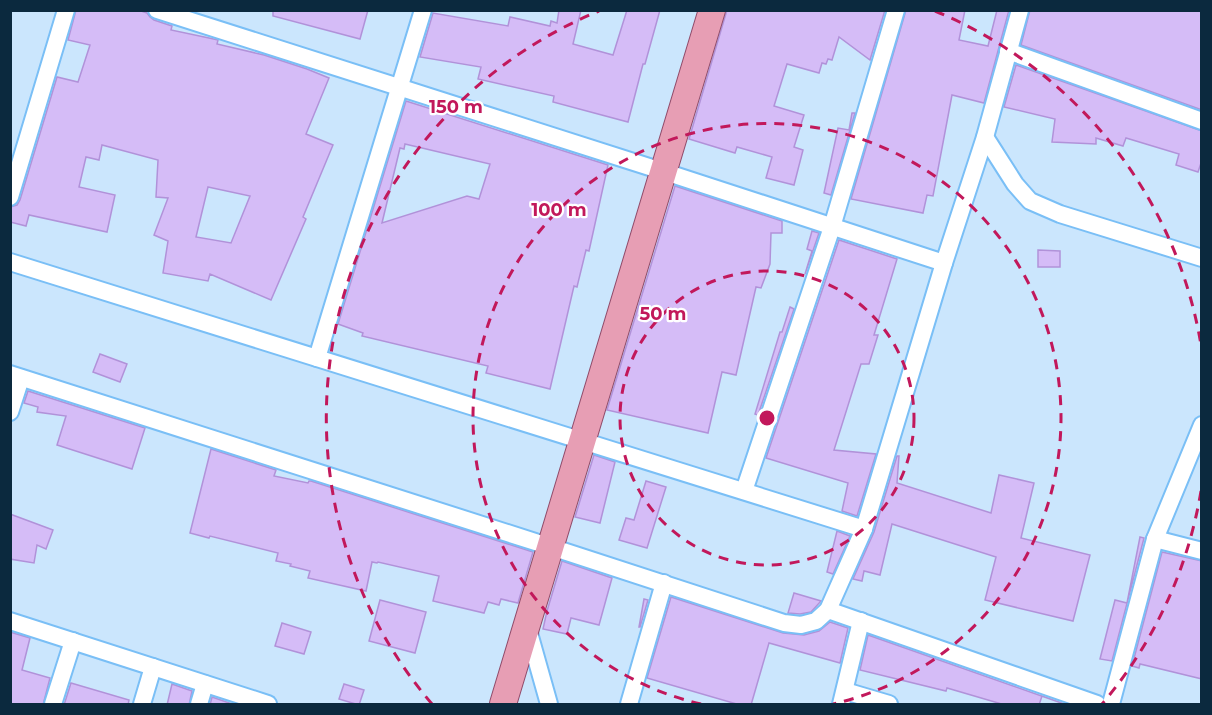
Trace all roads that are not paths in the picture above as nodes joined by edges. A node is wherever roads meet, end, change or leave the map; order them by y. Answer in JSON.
{"nodes":[{"id":1,"x":66,"y":10,"type":"edge"},
{"id":2,"x":157,"y":10,"type":"edge"},
{"id":3,"x":423,"y":10,"type":"edge"},
{"id":4,"x":712,"y":10,"type":"edge"},
{"id":5,"x":896,"y":10,"type":"edge"},
{"id":6,"x":1020,"y":10,"type":"edge"},
{"id":7,"x":1008,"y":51,"type":"junction"},
{"id":8,"x":400,"y":88,"type":"junction"},
{"id":9,"x":1202,"y":122,"type":"edge"},
{"id":10,"x":985,"y":137,"type":"junction"},
{"id":11,"x":664,"y":172,"type":"junction"},
{"id":12,"x":10,"y":197,"type":"edge"},
{"id":13,"x":832,"y":227,"type":"junction"},
{"id":14,"x":1202,"y":258,"type":"edge"},
{"id":15,"x":10,"y":262,"type":"edge"},
{"id":16,"x":944,"y":263,"type":"junction"},
{"id":17,"x":317,"y":358,"type":"junction"},
{"id":18,"x":16,"y":376,"type":"edge"},
{"id":19,"x":10,"y":412,"type":"edge"},
{"id":20,"x":1202,"y":425,"type":"edge"},
{"id":21,"x":583,"y":441,"type":"junction"},
{"id":22,"x":744,"y":491,"type":"junction"},
{"id":23,"x":864,"y":529,"type":"junction"},
{"id":24,"x":1155,"y":539,"type":"junction"},
{"id":25,"x":551,"y":547,"type":"junction"},
{"id":26,"x":1202,"y":551,"type":"edge"},
{"id":27,"x":664,"y":583,"type":"junction"},
{"id":28,"x":828,"y":610,"type":"junction"},
{"id":29,"x":10,"y":621,"type":"edge"},
{"id":30,"x":861,"y":621,"type":"junction"},
{"id":31,"x":527,"y":625,"type":"junction"},
{"id":32,"x":73,"y":641,"type":"junction"},
{"id":33,"x":153,"y":667,"type":"junction"},
{"id":34,"x":205,"y":684,"type":"junction"},
{"id":35,"x":843,"y":698,"type":"edge"},
{"id":36,"x":53,"y":705,"type":"edge"},
{"id":37,"x":142,"y":705,"type":"edge"},
{"id":38,"x":199,"y":705,"type":"edge"},
{"id":39,"x":268,"y":705,"type":"edge"},
{"id":40,"x":503,"y":705,"type":"edge"},
{"id":41,"x":549,"y":705,"type":"edge"},
{"id":42,"x":629,"y":705,"type":"edge"},
{"id":43,"x":889,"y":705,"type":"edge"},
{"id":44,"x":1097,"y":705,"type":"edge"},
{"id":45,"x":1111,"y":705,"type":"edge"}],
"edges":[{"from":1,"to":12,"type":"street"},
{"from":2,"to":8,"type":"street"},
{"from":3,"to":8,"type":"street"},
{"from":4,"to":11,"type":"main road"},
{"from":5,"to":13,"type":"street"},
{"from":6,"to":7,"type":"street"},
{"from":7,"to":9,"type":"street"},
{"from":7,"to":10,"type":"street"},
{"from":8,"to":11,"type":"street"},
{"from":8,"to":17,"type":"street"},
{"from":10,"to":14,"type":"street"},
{"from":10,"to":16,"type":"street"},
{"from":11,"to":13,"type":"street"},
{"from":11,"to":21,"type":"main road"},
{"from":13,"to":16,"type":"street"},
{"from":13,"to":22,"type":"street"},
{"from":15,"to":17,"type":"street"},
{"from":16,"to":23,"type":"street"},
{"from":17,"to":21,"type":"street"},
{"from":18,"to":19,"type":"street"},
{"from":18,"to":25,"type":"street"},
{"from":20,"to":24,"type":"street"},
{"from":21,"to":22,"type":"street"},
{"from":21,"to":25,"type":"main road"},
{"from":22,"to":23,"type":"street"},
{"from":23,"to":28,"type":"street"},
{"from":24,"to":26,"type":"street"},
{"from":24,"to":45,"type":"street"},
{"from":25,"to":27,"type":"street"},
{"from":25,"to":31,"type":"main road"},
{"from":27,"to":28,"type":"street"},
{"from":27,"to":42,"type":"street"},
{"from":28,"to":30,"type":"street"},
{"from":29,"to":32,"type":"street"},
{"from":30,"to":35,"type":"street"},
{"from":30,"to":44,"type":"street"},
{"from":31,"to":40,"type":"main road"},
{"from":31,"to":41,"type":"street"},
{"from":32,"to":33,"type":"street"},
{"from":32,"to":36,"type":"street"},
{"from":33,"to":34,"type":"street"},
{"from":33,"to":37,"type":"street"},
{"from":34,"to":38,"type":"street"},
{"from":34,"to":39,"type":"street"},
{"from":35,"to":43,"type":"street"}]}
